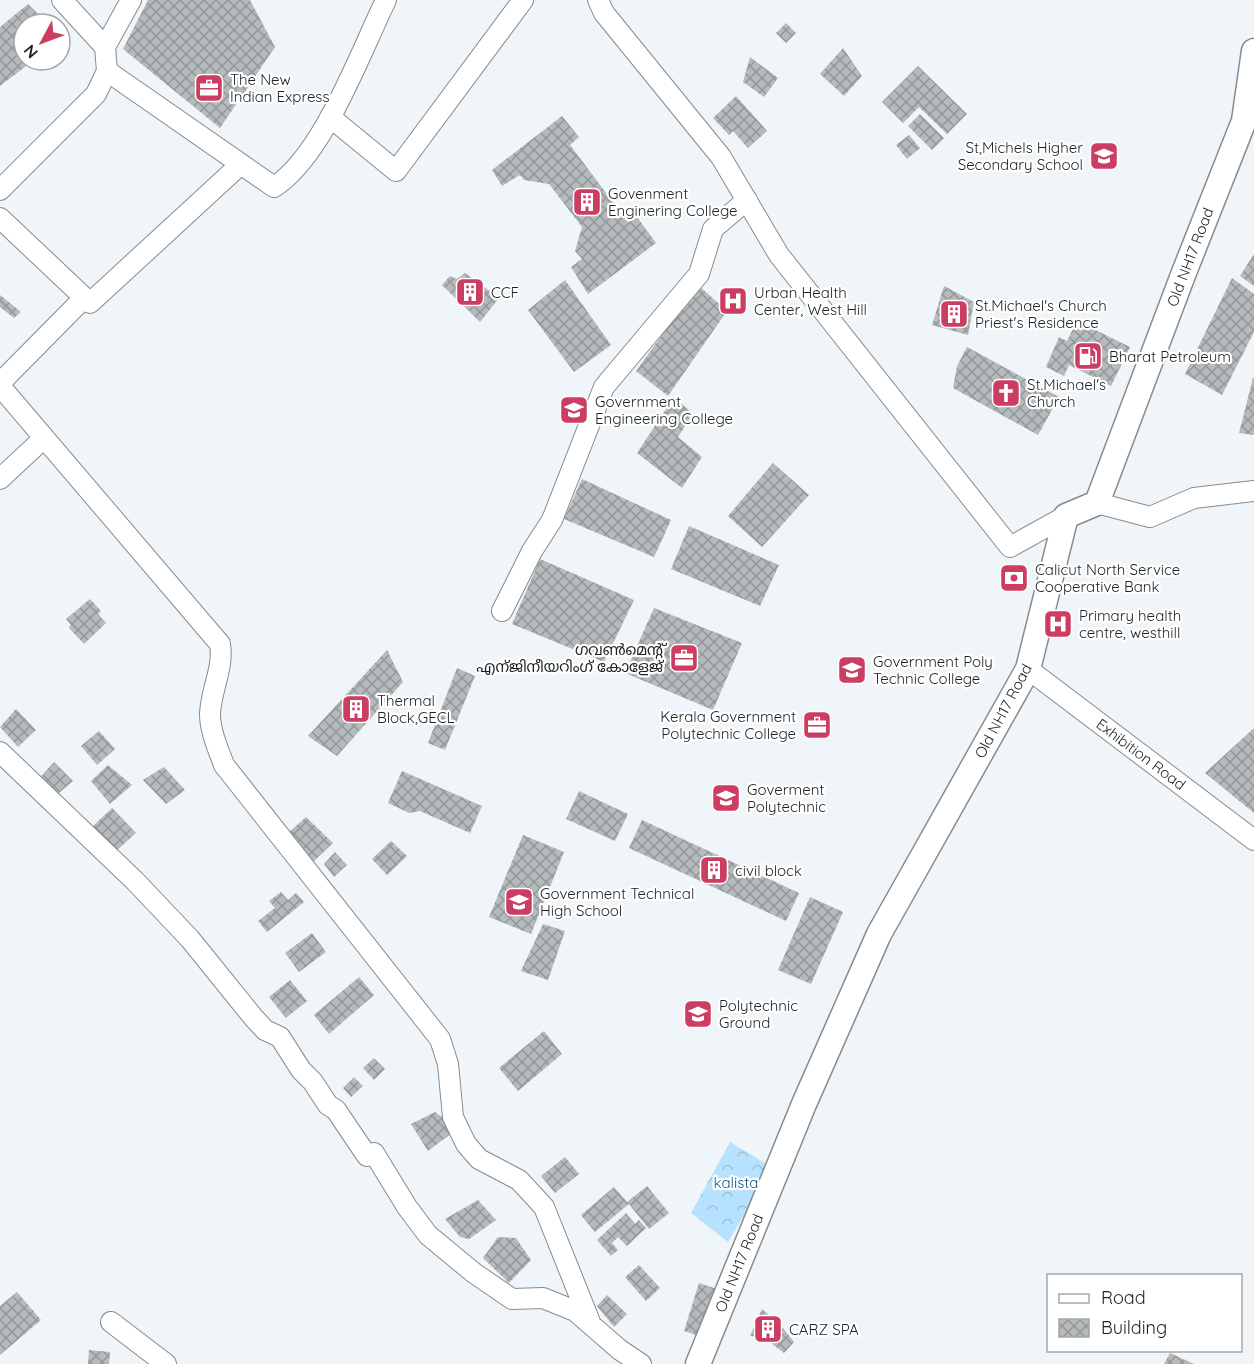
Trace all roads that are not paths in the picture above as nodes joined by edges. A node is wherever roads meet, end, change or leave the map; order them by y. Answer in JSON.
{"nodes":[{"id":1,"x":62,"y":0,"type":"edge"},
{"id":2,"x":131,"y":0,"type":"edge"},
{"id":3,"x":386,"y":0,"type":"edge"},
{"id":4,"x":523,"y":0,"type":"edge"},
{"id":5,"x":598,"y":0,"type":"edge"},
{"id":6,"x":105,"y":47,"type":"junction"},
{"id":7,"x":1253,"y":60,"type":"edge"},
{"id":8,"x":107,"y":71,"type":"junction"},
{"id":9,"x":330,"y":117,"type":"junction"},
{"id":10,"x":241,"y":164,"type":"junction"},
{"id":11,"x":0,"y":190,"type":"edge"},
{"id":12,"x":747,"y":200,"type":"junction"},
{"id":13,"x":0,"y":218,"type":"edge"},
{"id":14,"x":84,"y":297,"type":"junction"},
{"id":15,"x":0,"y":385,"type":"edge"},
{"id":16,"x":44,"y":438,"type":"junction"},
{"id":17,"x":0,"y":480,"type":"edge"},
{"id":18,"x":1254,"y":491,"type":"edge"},
{"id":19,"x":1097,"y":503,"type":"junction"},
{"id":20,"x":1066,"y":516,"type":"junction"},
{"id":21,"x":502,"y":611,"type":"dead end"},
{"id":22,"x":1028,"y":669,"type":"junction"},
{"id":23,"x":0,"y":752,"type":"edge"},
{"id":24,"x":1254,"y":840,"type":"edge"},
{"id":25,"x":111,"y":1322,"type":"dead end"},
{"id":26,"x":590,"y":1322,"type":"junction"},
{"id":27,"x":166,"y":1364,"type":"edge"},
{"id":28,"x":641,"y":1364,"type":"edge"},
{"id":29,"x":698,"y":1364,"type":"edge"}],
"edges":[{"from":1,"to":6,"type":"street"},
{"from":2,"to":6,"type":"street"},
{"from":3,"to":9,"type":"street"},
{"from":4,"to":9,"type":"street"},
{"from":5,"to":12,"type":"street"},
{"from":6,"to":8,"type":"street"},
{"from":7,"to":19,"type":"main road","name":"Old NH17 Road"},
{"from":8,"to":10,"type":"street"},
{"from":8,"to":11,"type":"street"},
{"from":9,"to":10,"type":"street"},
{"from":10,"to":14,"type":"street"},
{"from":12,"to":20,"type":"street"},
{"from":12,"to":21,"type":"street"},
{"from":13,"to":14,"type":"street"},
{"from":14,"to":15,"type":"street"},
{"from":15,"to":16,"type":"street"},
{"from":16,"to":17,"type":"street"},
{"from":16,"to":26,"type":"street"},
{"from":18,"to":19,"type":"street"},
{"from":19,"to":20,"type":"main road"},
{"from":20,"to":22,"type":"main road","name":"Old NH17 Road"},
{"from":22,"to":24,"type":"street","name":"Exhibition Road"},
{"from":22,"to":29,"type":"main road","name":"Old NH17 Road"},
{"from":23,"to":26,"type":"street"},
{"from":25,"to":27,"type":"street"},
{"from":26,"to":28,"type":"street"}]}
